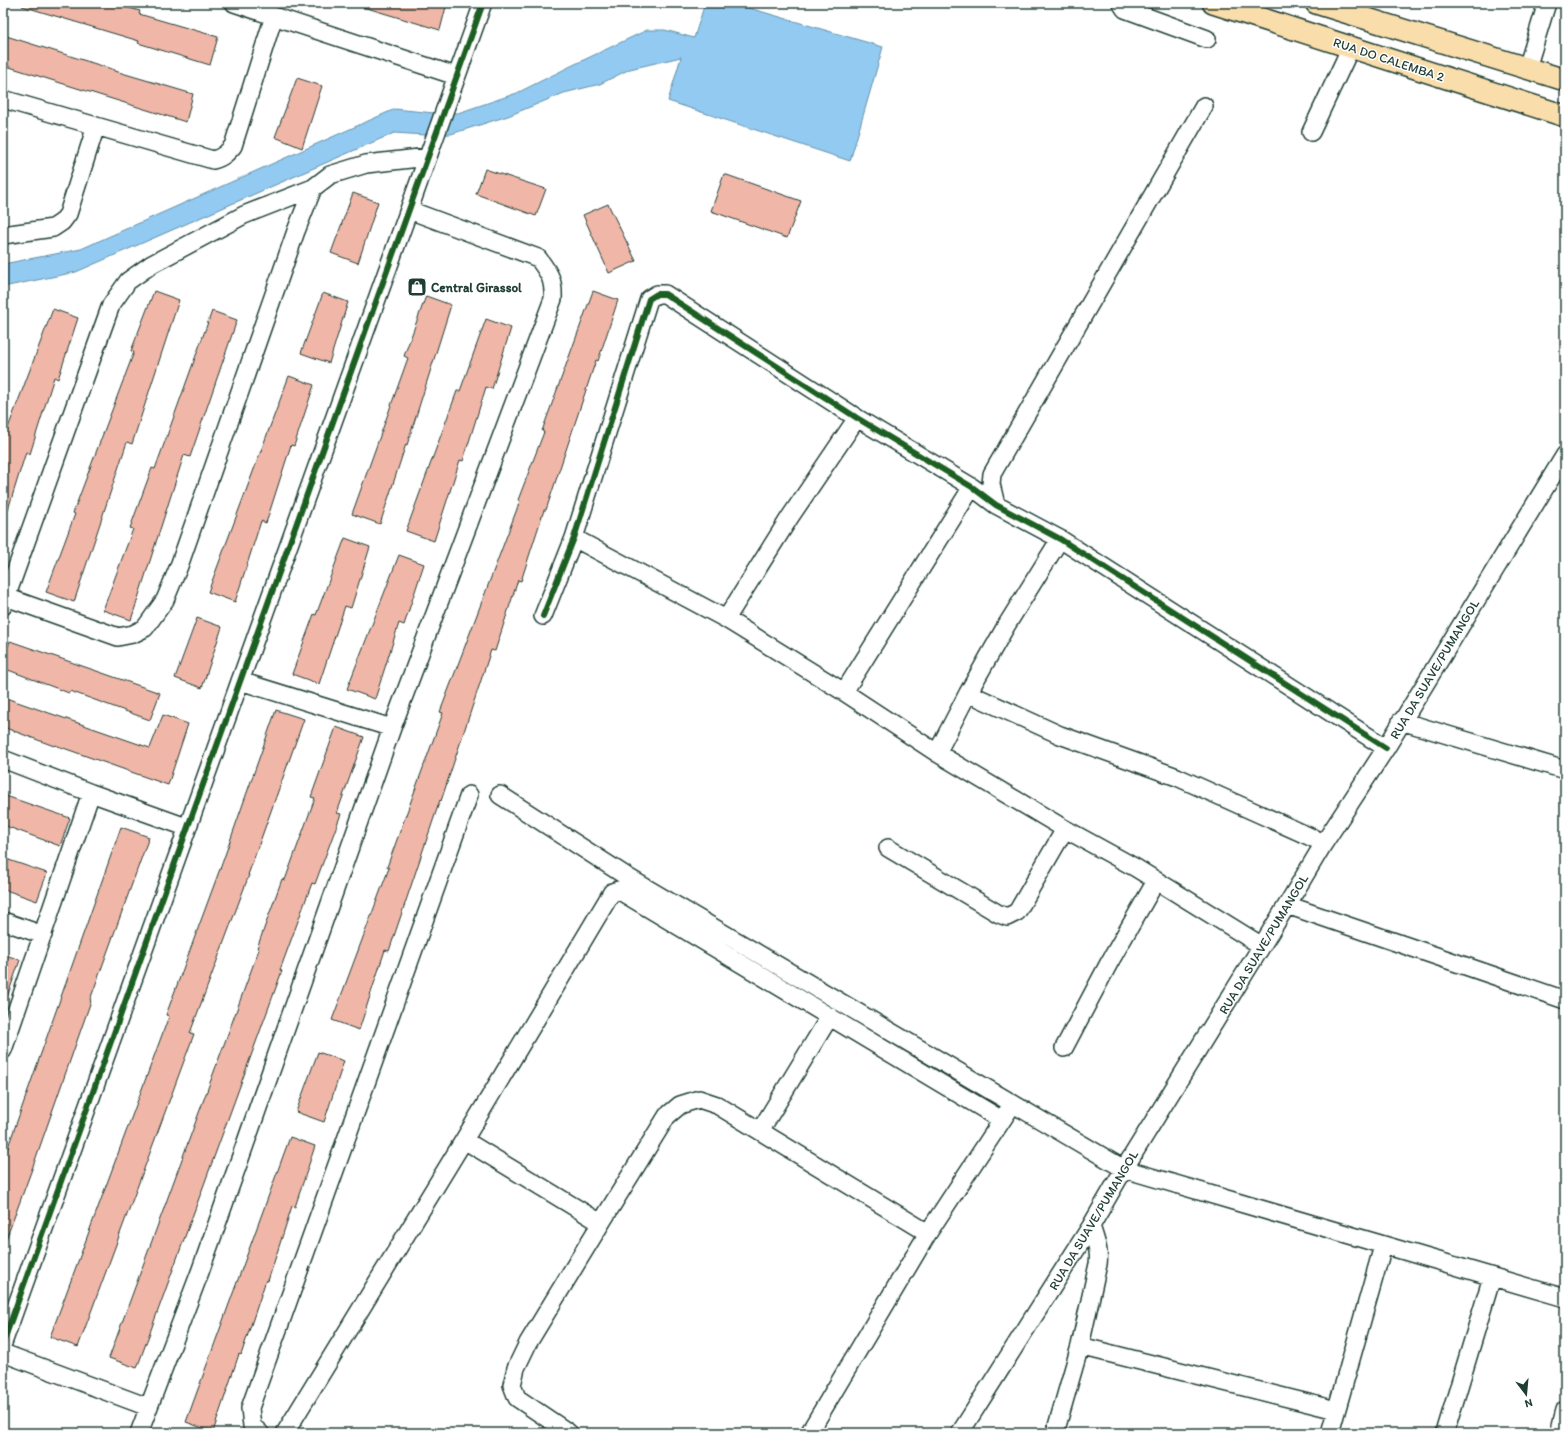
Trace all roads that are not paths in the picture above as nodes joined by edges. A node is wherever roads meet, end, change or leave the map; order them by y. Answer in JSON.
{"nodes":[{"id":1,"x":234,"y":3,"type":"edge"},
{"id":2,"x":483,"y":3,"type":"edge"},
{"id":3,"x":1121,"y":3,"type":"edge"},
{"id":4,"x":1213,"y":3,"type":"edge"},
{"id":5,"x":1316,"y":3,"type":"edge"},
{"id":6,"x":1547,"y":3,"type":"edge"},
{"id":7,"x":274,"y":16,"type":"junction"},
{"id":8,"x":1207,"y":39,"type":"dead end"},
{"id":9,"x":1351,"y":47,"type":"junction"},
{"id":10,"x":1527,"y":68,"type":"junction"},
{"id":11,"x":456,"y":76,"type":"junction"},
{"id":12,"x":1565,"y":80,"type":"edge"},
{"id":13,"x":3,"y":98,"type":"edge"},
{"id":14,"x":1204,"y":106,"type":"dead end"},
{"id":15,"x":1565,"y":116,"type":"edge"},
{"id":16,"x":96,"y":126,"type":"junction"},
{"id":17,"x":1311,"y":132,"type":"dead end"},
{"id":18,"x":428,"y":157,"type":"junction"},
{"id":19,"x":313,"y":188,"type":"junction"},
{"id":20,"x":409,"y":210,"type":"junction"},
{"id":21,"x":3,"y":235,"type":"edge"},
{"id":22,"x":857,"y":418,"type":"junction"},
{"id":23,"x":1565,"y":455,"type":"edge"},
{"id":24,"x":972,"y":487,"type":"junction"},
{"id":25,"x":996,"y":505,"type":"junction"},
{"id":26,"x":574,"y":538,"type":"junction"},
{"id":27,"x":1060,"y":539,"type":"junction"},
{"id":28,"x":5,"y":602,"type":"edge"},
{"id":29,"x":543,"y":616,"type":"dead end"},
{"id":30,"x":726,"y":619,"type":"junction"},
{"id":31,"x":240,"y":681,"type":"junction"},
{"id":32,"x":844,"y":692,"type":"junction"},
{"id":33,"x":968,"y":693,"type":"junction"},
{"id":34,"x":1401,"y":721,"type":"junction"},
{"id":35,"x":392,"y":728,"type":"junction"},
{"id":36,"x":1386,"y":748,"type":"junction"},
{"id":37,"x":937,"y":753,"type":"junction"},
{"id":38,"x":3,"y":759,"type":"edge"},
{"id":39,"x":1565,"y":770,"type":"edge"},
{"id":40,"x":92,"y":793,"type":"junction"},
{"id":41,"x":469,"y":795,"type":"dead end"},
{"id":42,"x":500,"y":795,"type":"dead end"},
{"id":43,"x":186,"y":827,"type":"junction"},
{"id":44,"x":1065,"y":829,"type":"junction"},
{"id":45,"x":1324,"y":843,"type":"junction"},
{"id":46,"x":888,"y":848,"type":"dead end"},
{"id":47,"x":1156,"y":881,"type":"junction"},
{"id":48,"x":1288,"y":905,"type":"junction"},
{"id":49,"x":3,"y":921,"type":"edge"},
{"id":50,"x":43,"y":935,"type":"junction"},
{"id":51,"x":1262,"y":946,"type":"junction"},
{"id":52,"x":1565,"y":1000,"type":"edge"},
{"id":53,"x":830,"y":1016,"type":"junction"},
{"id":54,"x":1064,"y":1048,"type":"dead end"},
{"id":55,"x":3,"y":1050,"type":"edge"},
{"id":56,"x":1013,"y":1104,"type":"junction"},
{"id":57,"x":1002,"y":1120,"type":"junction"},
{"id":58,"x":760,"y":1131,"type":"junction"},
{"id":59,"x":464,"y":1140,"type":"junction"},
{"id":60,"x":1124,"y":1169,"type":"junction"},
{"id":61,"x":600,"y":1223,"type":"junction"},
{"id":62,"x":1091,"y":1226,"type":"junction"},
{"id":63,"x":928,"y":1233,"type":"junction"},
{"id":64,"x":1383,"y":1246,"type":"junction"},
{"id":65,"x":1492,"y":1277,"type":"junction"},
{"id":66,"x":1565,"y":1298,"type":"edge"},
{"id":67,"x":3,"y":1343,"type":"edge"},
{"id":68,"x":1080,"y":1346,"type":"junction"},
{"id":69,"x":3,"y":1353,"type":"edge"},
{"id":70,"x":148,"y":1407,"type":"junction"},
{"id":71,"x":1336,"y":1410,"type":"junction"},
{"id":72,"x":1565,"y":1410,"type":"edge"},
{"id":73,"x":139,"y":1433,"type":"edge"},
{"id":74,"x":260,"y":1433,"type":"edge"},
{"id":75,"x":285,"y":1433,"type":"edge"},
{"id":76,"x":569,"y":1433,"type":"edge"},
{"id":77,"x":808,"y":1433,"type":"edge"},
{"id":78,"x":960,"y":1433,"type":"edge"},
{"id":79,"x":1055,"y":1433,"type":"edge"},
{"id":80,"x":1330,"y":1433,"type":"edge"},
{"id":81,"x":1445,"y":1433,"type":"edge"},
{"id":82,"x":1559,"y":1433,"type":"edge"}],
"edges":[{"from":1,"to":7,"type":"street"},
{"from":2,"to":11,"type":"street"},
{"from":3,"to":8,"type":"street"},
{"from":4,"to":9,"type":"main road","name":"RUA DO CALEMBA 2"},
{"from":5,"to":10,"type":"main road"},
{"from":6,"to":10,"type":"street"},
{"from":7,"to":11,"type":"street"},
{"from":7,"to":16,"type":"street"},
{"from":9,"to":15,"type":"main road","name":"RUA DO CALEMBA 2"},
{"from":9,"to":17,"type":"street"},
{"from":10,"to":12,"type":"main road"},
{"from":11,"to":18,"type":"street"},
{"from":13,"to":16,"type":"street"},
{"from":14,"to":25,"type":"street"},
{"from":16,"to":21,"type":"street"},
{"from":18,"to":19,"type":"street"},
{"from":18,"to":20,"type":"street"},
{"from":19,"to":28,"type":"street"},
{"from":19,"to":28,"type":"street"},
{"from":20,"to":31,"type":"street"},
{"from":20,"to":35,"type":"street"},
{"from":22,"to":24,"type":"street"},
{"from":22,"to":26,"type":"street"},
{"from":22,"to":30,"type":"street"},
{"from":23,"to":34,"type":"street","name":"RUA DA SUAVE/PUMANGOL"},
{"from":24,"to":25,"type":"street"},
{"from":24,"to":32,"type":"street"},
{"from":25,"to":27,"type":"street"},
{"from":26,"to":29,"type":"street"},
{"from":26,"to":30,"type":"street"},
{"from":27,"to":33,"type":"street"},
{"from":27,"to":36,"type":"street"},
{"from":30,"to":32,"type":"street"},
{"from":31,"to":35,"type":"street"},
{"from":31,"to":43,"type":"street"},
{"from":32,"to":37,"type":"street"},
{"from":33,"to":37,"type":"street"},
{"from":33,"to":45,"type":"street"},
{"from":34,"to":36,"type":"street","name":"RUA DA SUAVE/PUMANGOL"},
{"from":34,"to":39,"type":"street"},
{"from":35,"to":70,"type":"street"},
{"from":36,"to":45,"type":"street","name":"RUA DA SUAVE/PUMANGOL"},
{"from":37,"to":44,"type":"street"},
{"from":38,"to":40,"type":"street"},
{"from":40,"to":43,"type":"street"},
{"from":40,"to":50,"type":"street"},
{"from":41,"to":74,"type":"street"},
{"from":42,"to":56,"type":"street"},
{"from":43,"to":67,"type":"street"},
{"from":44,"to":46,"type":"street"},
{"from":44,"to":47,"type":"street"},
{"from":45,"to":48,"type":"street","name":"RUA DA SUAVE/PUMANGOL"},
{"from":47,"to":51,"type":"street"},
{"from":47,"to":54,"type":"street"},
{"from":48,"to":51,"type":"street","name":"RUA DA SUAVE/PUMANGOL"},
{"from":48,"to":52,"type":"street"},
{"from":49,"to":50,"type":"street"},
{"from":50,"to":55,"type":"street"},
{"from":51,"to":60,"type":"street","name":"RUA DA SUAVE/PUMANGOL"},
{"from":53,"to":57,"type":"street"},
{"from":53,"to":58,"type":"street"},
{"from":53,"to":59,"type":"street"},
{"from":56,"to":57,"type":"street"},
{"from":56,"to":60,"type":"street"},
{"from":57,"to":63,"type":"street"},
{"from":58,"to":61,"type":"street"},
{"from":58,"to":63,"type":"street"},
{"from":59,"to":61,"type":"street"},
{"from":59,"to":75,"type":"street"},
{"from":60,"to":62,"type":"street","name":"RUA DA SUAVE/PUMANGOL"},
{"from":60,"to":64,"type":"street"},
{"from":61,"to":76,"type":"street"},
{"from":62,"to":68,"type":"street"},
{"from":62,"to":78,"type":"street","name":"RUA DA SUAVE/PUMANGOL"},
{"from":63,"to":77,"type":"street"},
{"from":64,"to":65,"type":"street"},
{"from":64,"to":71,"type":"street"},
{"from":65,"to":66,"type":"street"},
{"from":65,"to":81,"type":"street"},
{"from":68,"to":71,"type":"street"},
{"from":68,"to":79,"type":"street"},
{"from":69,"to":70,"type":"street"},
{"from":70,"to":73,"type":"street"},
{"from":71,"to":80,"type":"street"},
{"from":72,"to":82,"type":"street"}]}
